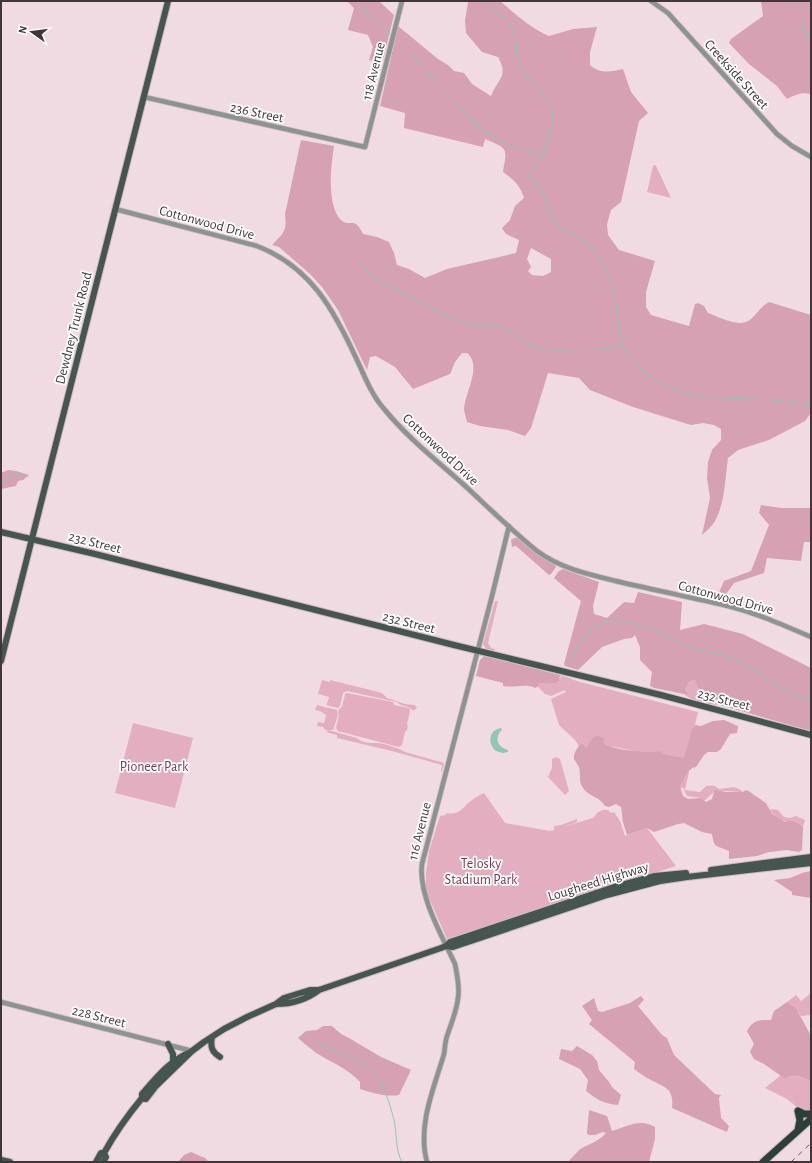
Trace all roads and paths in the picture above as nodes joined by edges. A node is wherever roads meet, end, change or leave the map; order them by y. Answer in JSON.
{"nodes":[{"id":1,"x":168,"y":1,"type":"edge"},
{"id":2,"x":402,"y":1,"type":"edge"},
{"id":3,"x":651,"y":1,"type":"edge"},
{"id":4,"x":144,"y":97,"type":"junction"},
{"id":5,"x":365,"y":147,"type":"joint"},
{"id":6,"x":811,"y":157,"type":"edge"},
{"id":7,"x":115,"y":209,"type":"junction"},
{"id":8,"x":509,"y":526,"type":"junction"},
{"id":9,"x":1,"y":532,"type":"edge"},
{"id":10,"x":33,"y":540,"type":"junction"},
{"id":11,"x":811,"y":637,"type":"edge"},
{"id":12,"x":477,"y":651,"type":"junction"},
{"id":13,"x":1,"y":662,"type":"edge"},
{"id":14,"x":811,"y":736,"type":"edge"},
{"id":15,"x":811,"y":857,"type":"edge"},
{"id":16,"x":811,"y":863,"type":"edge"},
{"id":17,"x":446,"y":946,"type":"junction"},
{"id":18,"x":1,"y":1002,"type":"edge"},
{"id":19,"x":212,"y":1037,"type":"junction"},
{"id":20,"x":168,"y":1044,"type":"junction"},
{"id":21,"x":192,"y":1052,"type":"junction"},
{"id":22,"x":220,"y":1057,"type":"dead end"},
{"id":23,"x":173,"y":1062,"type":"junction"},
{"id":24,"x":142,"y":1098,"type":"junction"},
{"id":25,"x":811,"y":1114,"type":"edge"},
{"id":26,"x":811,"y":1119,"type":"edge"},
{"id":27,"x":797,"y":1131,"type":"junction"},
{"id":28,"x":104,"y":1153,"type":"junction"},
{"id":29,"x":1,"y":1160,"type":"edge"},
{"id":30,"x":10,"y":1162,"type":"edge"},
{"id":31,"x":96,"y":1162,"type":"edge"},
{"id":32,"x":103,"y":1162,"type":"edge"},
{"id":33,"x":427,"y":1162,"type":"edge"},
{"id":34,"x":763,"y":1162,"type":"edge"}],
"edges":[{"from":1,"to":4,"type":"main road","name":"Dewdney Trunk Road"},
{"from":2,"to":5,"type":"street","name":"118 Avenue"},
{"from":3,"to":6,"type":"street","name":"Creekside Street"},
{"from":4,"to":5,"type":"street","name":"236 Street"},
{"from":4,"to":7,"type":"main road","name":"Dewdney Trunk Road"},
{"from":7,"to":8,"type":"street","name":"Cottonwood Drive"},
{"from":7,"to":10,"type":"main road","name":"Dewdney Trunk Road"},
{"from":8,"to":11,"type":"street","name":"Cottonwood Drive"},
{"from":8,"to":12,"type":"street","name":"116 Avenue"},
{"from":9,"to":10,"type":"main road","name":"232 Street"},
{"from":10,"to":12,"type":"main road","name":"232 Street"},
{"from":10,"to":13,"type":"main road","name":"Dewdney Trunk Road"},
{"from":12,"to":14,"type":"main road","name":"232 Street"},
{"from":12,"to":17,"type":"street","name":"116 Avenue"},
{"from":15,"to":17,"type":"main road","name":"Lougheed Highway"},
{"from":16,"to":17,"type":"main road","name":"Lougheed Highway"},
{"from":17,"to":19,"type":"main road","name":"Lougheed Highway"},
{"from":17,"to":33,"type":"street","name":"116 Avenue"},
{"from":18,"to":20,"type":"street","name":"228 Street"},
{"from":19,"to":21,"type":"main road","name":"Lougheed Highway"},
{"from":19,"to":22,"type":"main road"},
{"from":20,"to":21,"type":"street","name":"228 Street"},
{"from":20,"to":23,"type":"main road"},
{"from":21,"to":23,"type":"main road","name":"Lougheed Highway"},
{"from":21,"to":24,"type":"main road","name":"Lougheed Highway"},
{"from":23,"to":24,"type":"main road","name":"Lougheed Highway"},
{"from":24,"to":28,"type":"main road","name":"Lougheed Highway"},
{"from":25,"to":27,"type":"highway"},
{"from":26,"to":27,"type":"highway"},
{"from":27,"to":34,"type":"highway"},
{"from":28,"to":31,"type":"main road","name":"Lougheed Highway"},
{"from":28,"to":32,"type":"main road","name":"Lougheed Highway"},
{"from":29,"to":30,"type":"main road"}]}
